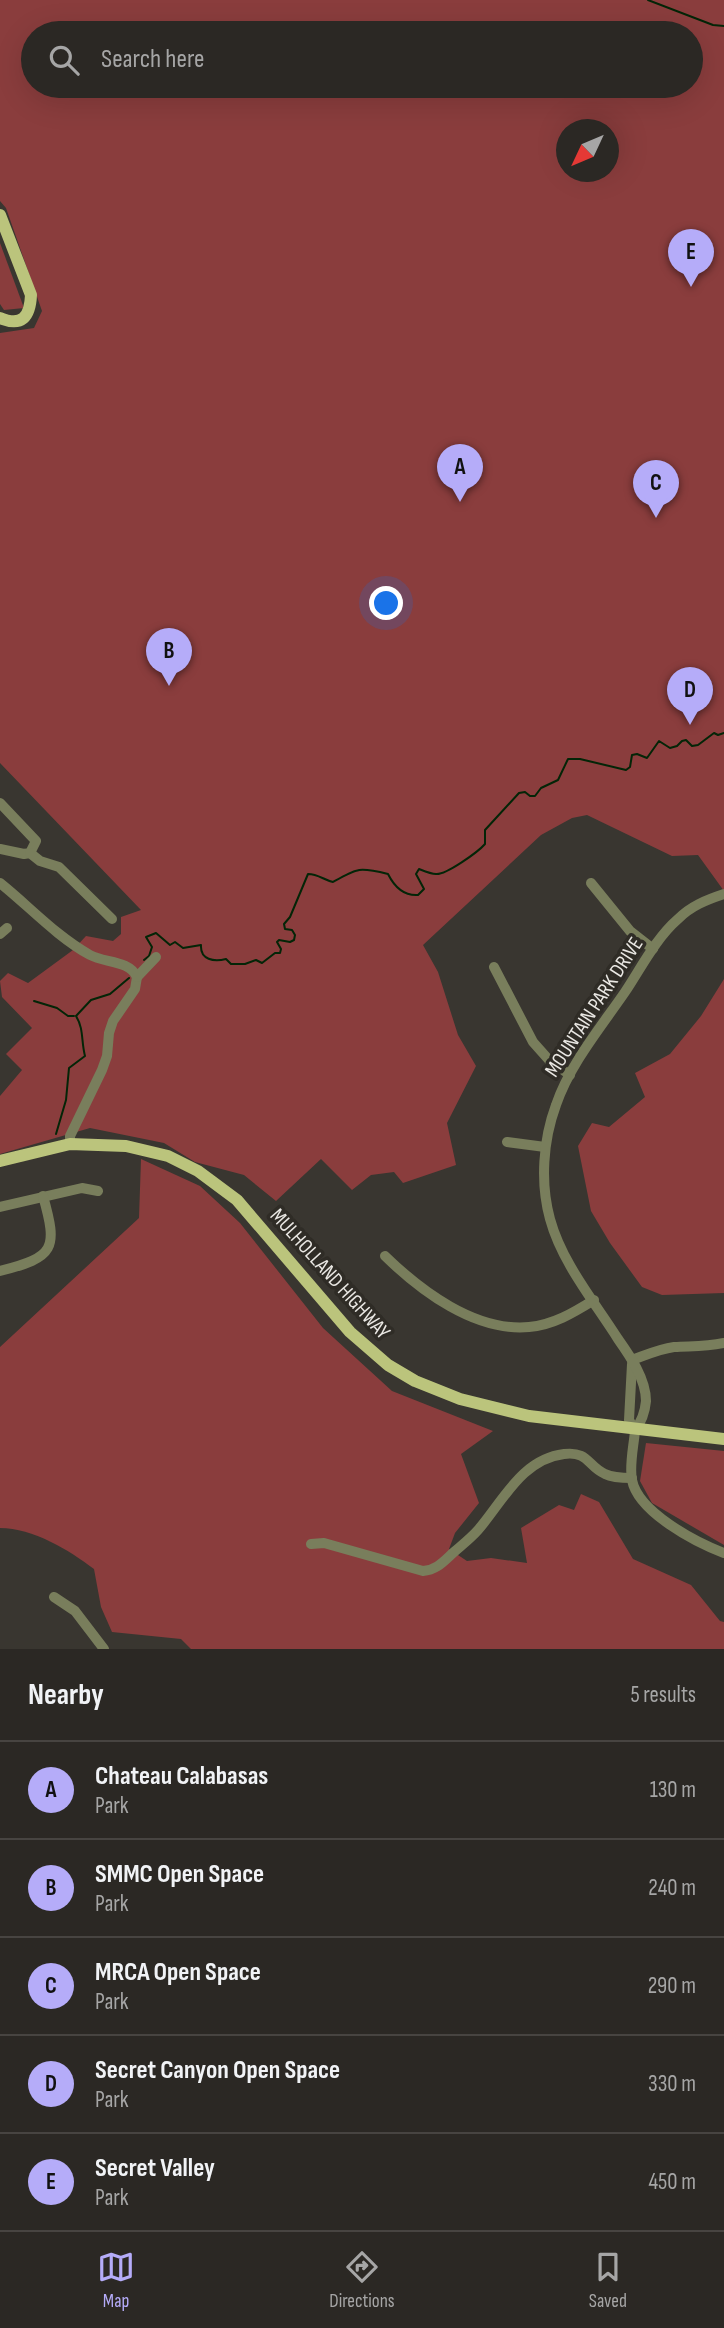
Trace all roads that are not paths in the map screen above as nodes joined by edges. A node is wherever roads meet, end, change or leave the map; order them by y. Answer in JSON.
{"nodes":[{"id":1,"x":0,"y":215,"type":"edge"},
{"id":2,"x":0,"y":318,"type":"edge"},
{"id":3,"x":0,"y":803,"type":"edge"},
{"id":4,"x":0,"y":849,"type":"edge"},
{"id":5,"x":30,"y":853,"type":"junction"},
{"id":6,"x":0,"y":883,"type":"edge"},
{"id":7,"x":591,"y":883,"type":"dead end"},
{"id":8,"x":724,"y":894,"type":"edge"},
{"id":9,"x":112,"y":919,"type":"dead end"},
{"id":10,"x":653,"y":949,"type":"junction"},
{"id":11,"x":156,"y":957,"type":"dead end"},
{"id":12,"x":494,"y":967,"type":"dead end"},
{"id":13,"x":137,"y":977,"type":"junction"},
{"id":14,"x":569,"y":1075,"type":"junction"},
{"id":15,"x":507,"y":1142,"type":"dead end"},
{"id":16,"x":69,"y":1144,"type":"junction"},
{"id":17,"x":545,"y":1147,"type":"junction"},
{"id":18,"x":0,"y":1161,"type":"edge"},
{"id":19,"x":98,"y":1191,"type":"dead end"},
{"id":20,"x":43,"y":1196,"type":"junction"},
{"id":21,"x":0,"y":1207,"type":"edge"},
{"id":22,"x":385,"y":1256,"type":"dead end"},
{"id":23,"x":0,"y":1271,"type":"edge"},
{"id":24,"x":594,"y":1300,"type":"junction"},
{"id":25,"x":724,"y":1343,"type":"edge"},
{"id":26,"x":632,"y":1360,"type":"junction"},
{"id":27,"x":631,"y":1395,"type":"junction"},
{"id":28,"x":645,"y":1397,"type":"junction"},
{"id":29,"x":635,"y":1430,"type":"junction"},
{"id":30,"x":724,"y":1439,"type":"edge"},
{"id":31,"x":632,"y":1478,"type":"junction"},
{"id":32,"x":311,"y":1544,"type":"dead end"},
{"id":33,"x":724,"y":1553,"type":"edge"},
{"id":34,"x":54,"y":1597,"type":"dead end"},
{"id":35,"x":104,"y":1649,"type":"edge"}],
"edges":[{"from":1,"to":2,"type":"main road"},
{"from":3,"to":5,"type":"street"},
{"from":4,"to":5,"type":"street"},
{"from":5,"to":9,"type":"street"},
{"from":6,"to":13,"type":"street"},
{"from":7,"to":10,"type":"street"},
{"from":8,"to":10,"type":"street","name":"MOUNTAIN PARK DRIVE"},
{"from":10,"to":14,"type":"street","name":"MOUNTAIN PARK DRIVE"},
{"from":11,"to":13,"type":"street"},
{"from":12,"to":14,"type":"street"},
{"from":13,"to":16,"type":"street"},
{"from":14,"to":17,"type":"street","name":"MOUNTAIN PARK DRIVE"},
{"from":15,"to":17,"type":"street"},
{"from":16,"to":18,"type":"main road","name":"MULHOLLAND HIGHWAY"},
{"from":16,"to":29,"type":"main road","name":"MULHOLLAND HIGHWAY"},
{"from":17,"to":24,"type":"street","name":"MOUNTAIN PARK DRIVE"},
{"from":19,"to":20,"type":"street"},
{"from":20,"to":21,"type":"street"},
{"from":20,"to":23,"type":"street"},
{"from":22,"to":24,"type":"street"},
{"from":24,"to":26,"type":"street","name":"MOUNTAIN PARK DRIVE"},
{"from":25,"to":26,"type":"street"},
{"from":26,"to":27,"type":"street"},
{"from":26,"to":28,"type":"street","name":"MOUNTAIN PARK DRIVE"},
{"from":27,"to":28,"type":"street"},
{"from":27,"to":29,"type":"street"},
{"from":28,"to":29,"type":"street"},
{"from":29,"to":30,"type":"main road","name":"MULHOLLAND HIGHWAY"},
{"from":29,"to":31,"type":"street"},
{"from":31,"to":32,"type":"street"},
{"from":31,"to":33,"type":"street"},
{"from":34,"to":35,"type":"street"}]}
